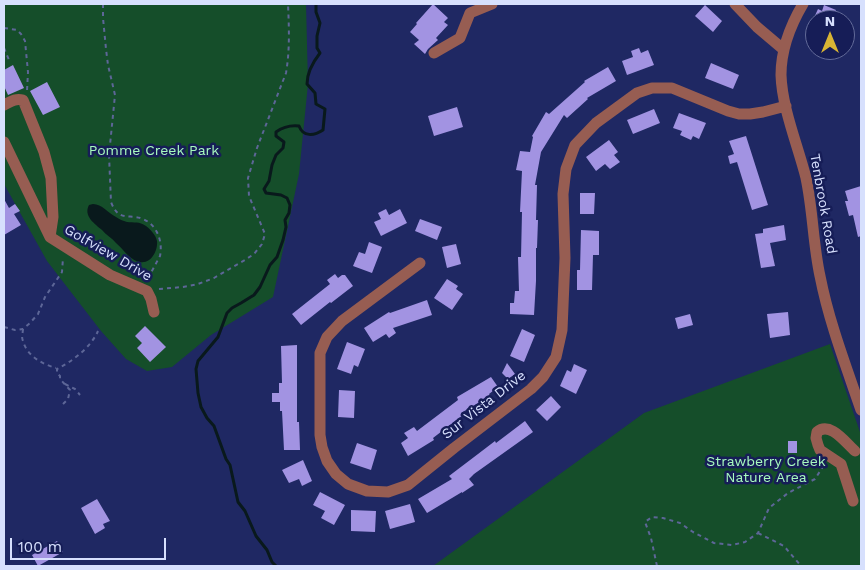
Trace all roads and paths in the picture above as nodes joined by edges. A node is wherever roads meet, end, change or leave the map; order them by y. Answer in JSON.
{"nodes":[{"id":1,"x":104,"y":4,"type":"edge"},
{"id":2,"x":288,"y":4,"type":"edge"},
{"id":3,"x":492,"y":4,"type":"edge"},
{"id":4,"x":735,"y":4,"type":"edge"},
{"id":5,"x":803,"y":4,"type":"edge"},
{"id":6,"x":4,"y":28,"type":"edge"},
{"id":7,"x":4,"y":48,"type":"edge"},
{"id":8,"x":783,"y":50,"type":"junction"},
{"id":9,"x":434,"y":53,"type":"dead end"},
{"id":10,"x":9,"y":60,"type":"dead end"},
{"id":11,"x":28,"y":96,"type":"dead end"},
{"id":12,"x":4,"y":106,"type":"edge"},
{"id":13,"x":786,"y":106,"type":"junction"},
{"id":14,"x":4,"y":142,"type":"edge"},
{"id":15,"x":50,"y":237,"type":"junction"},
{"id":16,"x":64,"y":246,"type":"junction"},
{"id":17,"x":420,"y":263,"type":"dead end"},
{"id":18,"x":144,"y":289,"type":"junction"},
{"id":19,"x":154,"y":312,"type":"dead end"},
{"id":20,"x":4,"y":327,"type":"edge"},
{"id":21,"x":23,"y":329,"type":"junction"},
{"id":22,"x":98,"y":331,"type":"dead end"},
{"id":23,"x":57,"y":369,"type":"junction"},
{"id":24,"x":66,"y":384,"type":"junction"},
{"id":25,"x":80,"y":395,"type":"dead end"},
{"id":26,"x":63,"y":404,"type":"dead end"},
{"id":27,"x":861,"y":410,"type":"edge"},
{"id":28,"x":858,"y":450,"type":"edge"},
{"id":29,"x":829,"y":457,"type":"junction"},
{"id":30,"x":841,"y":464,"type":"junction"},
{"id":31,"x":853,"y":502,"type":"dead end"},
{"id":32,"x":758,"y":533,"type":"junction"},
{"id":33,"x":657,"y":566,"type":"edge"},
{"id":34,"x":801,"y":566,"type":"edge"}],
"edges":[{"from":1,"to":18,"type":"path"},
{"from":2,"to":18,"type":"path"},
{"from":3,"to":9,"type":"street"},
{"from":4,"to":8,"type":"street"},
{"from":5,"to":8,"type":"street","name":"Tenbrook Road"},
{"from":6,"to":11,"type":"path"},
{"from":7,"to":10,"type":"path"},
{"from":8,"to":13,"type":"street","name":"Tenbrook Road"},
{"from":12,"to":15,"type":"street"},
{"from":13,"to":17,"type":"street","name":"Sur Vista Drive"},
{"from":13,"to":27,"type":"street","name":"Tenbrook Road"},
{"from":14,"to":15,"type":"street","name":"Golfview Drive"},
{"from":15,"to":16,"type":"street","name":"Golfview Drive"},
{"from":16,"to":18,"type":"street","name":"Golfview Drive"},
{"from":16,"to":21,"type":"path"},
{"from":18,"to":19,"type":"street","name":"Golfview Drive"},
{"from":20,"to":21,"type":"path"},
{"from":21,"to":23,"type":"path"},
{"from":22,"to":23,"type":"path"},
{"from":23,"to":24,"type":"path"},
{"from":24,"to":25,"type":"path"},
{"from":24,"to":26,"type":"path"},
{"from":28,"to":29,"type":"street"},
{"from":28,"to":30,"type":"street"},
{"from":29,"to":30,"type":"street"},
{"from":29,"to":32,"type":"path"},
{"from":30,"to":31,"type":"street"},
{"from":32,"to":33,"type":"path"},
{"from":32,"to":34,"type":"path"}]}
